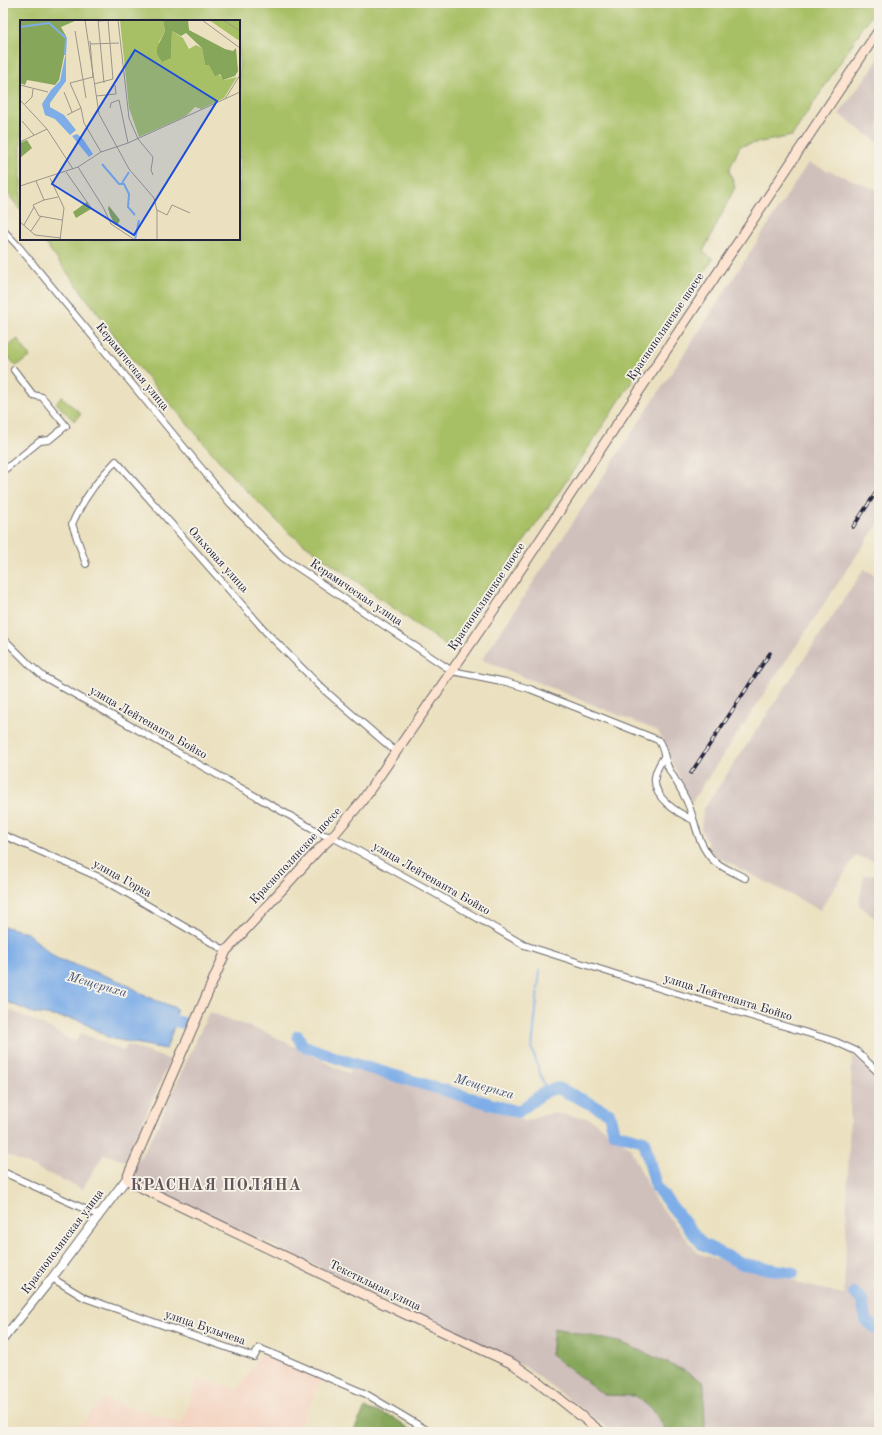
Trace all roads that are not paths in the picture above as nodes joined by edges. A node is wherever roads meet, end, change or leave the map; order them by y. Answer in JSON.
{"nodes":[{"id":1,"x":879,"y":30,"type":"edge"},
{"id":2,"x":3,"y":230,"type":"edge"},
{"id":3,"x":14,"y":370,"type":"dead end"},
{"id":4,"x":3,"y":471,"type":"edge"},
{"id":5,"x":86,"y":564,"type":"dead end"},
{"id":6,"x":3,"y":638,"type":"edge"},
{"id":7,"x":452,"y":671,"type":"junction"},
{"id":8,"x":396,"y":752,"type":"junction"},
{"id":9,"x":664,"y":757,"type":"junction"},
{"id":10,"x":693,"y":820,"type":"junction"},
{"id":11,"x":3,"y":835,"type":"edge"},
{"id":12,"x":332,"y":837,"type":"junction"},
{"id":13,"x":745,"y":878,"type":"dead end"},
{"id":14,"x":226,"y":951,"type":"junction"},
{"id":15,"x":879,"y":1073,"type":"edge"},
{"id":16,"x":3,"y":1172,"type":"edge"},
{"id":17,"x":127,"y":1178,"type":"junction"},
{"id":18,"x":98,"y":1215,"type":"junction"},
{"id":19,"x":52,"y":1278,"type":"junction"},
{"id":20,"x":3,"y":1339,"type":"edge"},
{"id":21,"x":430,"y":1432,"type":"edge"},
{"id":22,"x":601,"y":1432,"type":"edge"}],
"edges":[{"from":1,"to":7,"type":"main road","name":"Краснополянское шоссе"},
{"from":2,"to":7,"type":"street","name":"Керамическая улица"},
{"from":3,"to":4,"type":"street"},
{"from":5,"to":8,"type":"street","name":"Ольховая улица"},
{"from":6,"to":12,"type":"street","name":"улица Лейтенанта Бойко"},
{"from":7,"to":8,"type":"main road","name":"Краснополянское шоссе"},
{"from":7,"to":9,"type":"street","name":"Керамическая улица"},
{"from":8,"to":12,"type":"main road","name":"Краснополянское шоссе"},
{"from":9,"to":10,"type":"street","name":"Керамическая улица"},
{"from":9,"to":10,"type":"street"},
{"from":10,"to":13,"type":"street","name":"Керамическая улица"},
{"from":11,"to":14,"type":"street","name":"улица Горка"},
{"from":12,"to":14,"type":"main road","name":"Краснополянское шоссе"},
{"from":12,"to":15,"type":"street","name":"улица Лейтенанта Бойко"},
{"from":14,"to":17,"type":"main road","name":"Краснополянское шоссе"},
{"from":16,"to":18,"type":"street"},
{"from":17,"to":18,"type":"street","name":"Краснополянская улица"},
{"from":17,"to":22,"type":"main road","name":"Текстильная улица"},
{"from":18,"to":19,"type":"street","name":"Краснополянская улица"},
{"from":19,"to":20,"type":"street","name":"Краснополянская улица"},
{"from":19,"to":21,"type":"street","name":"улица Булычева"}]}
